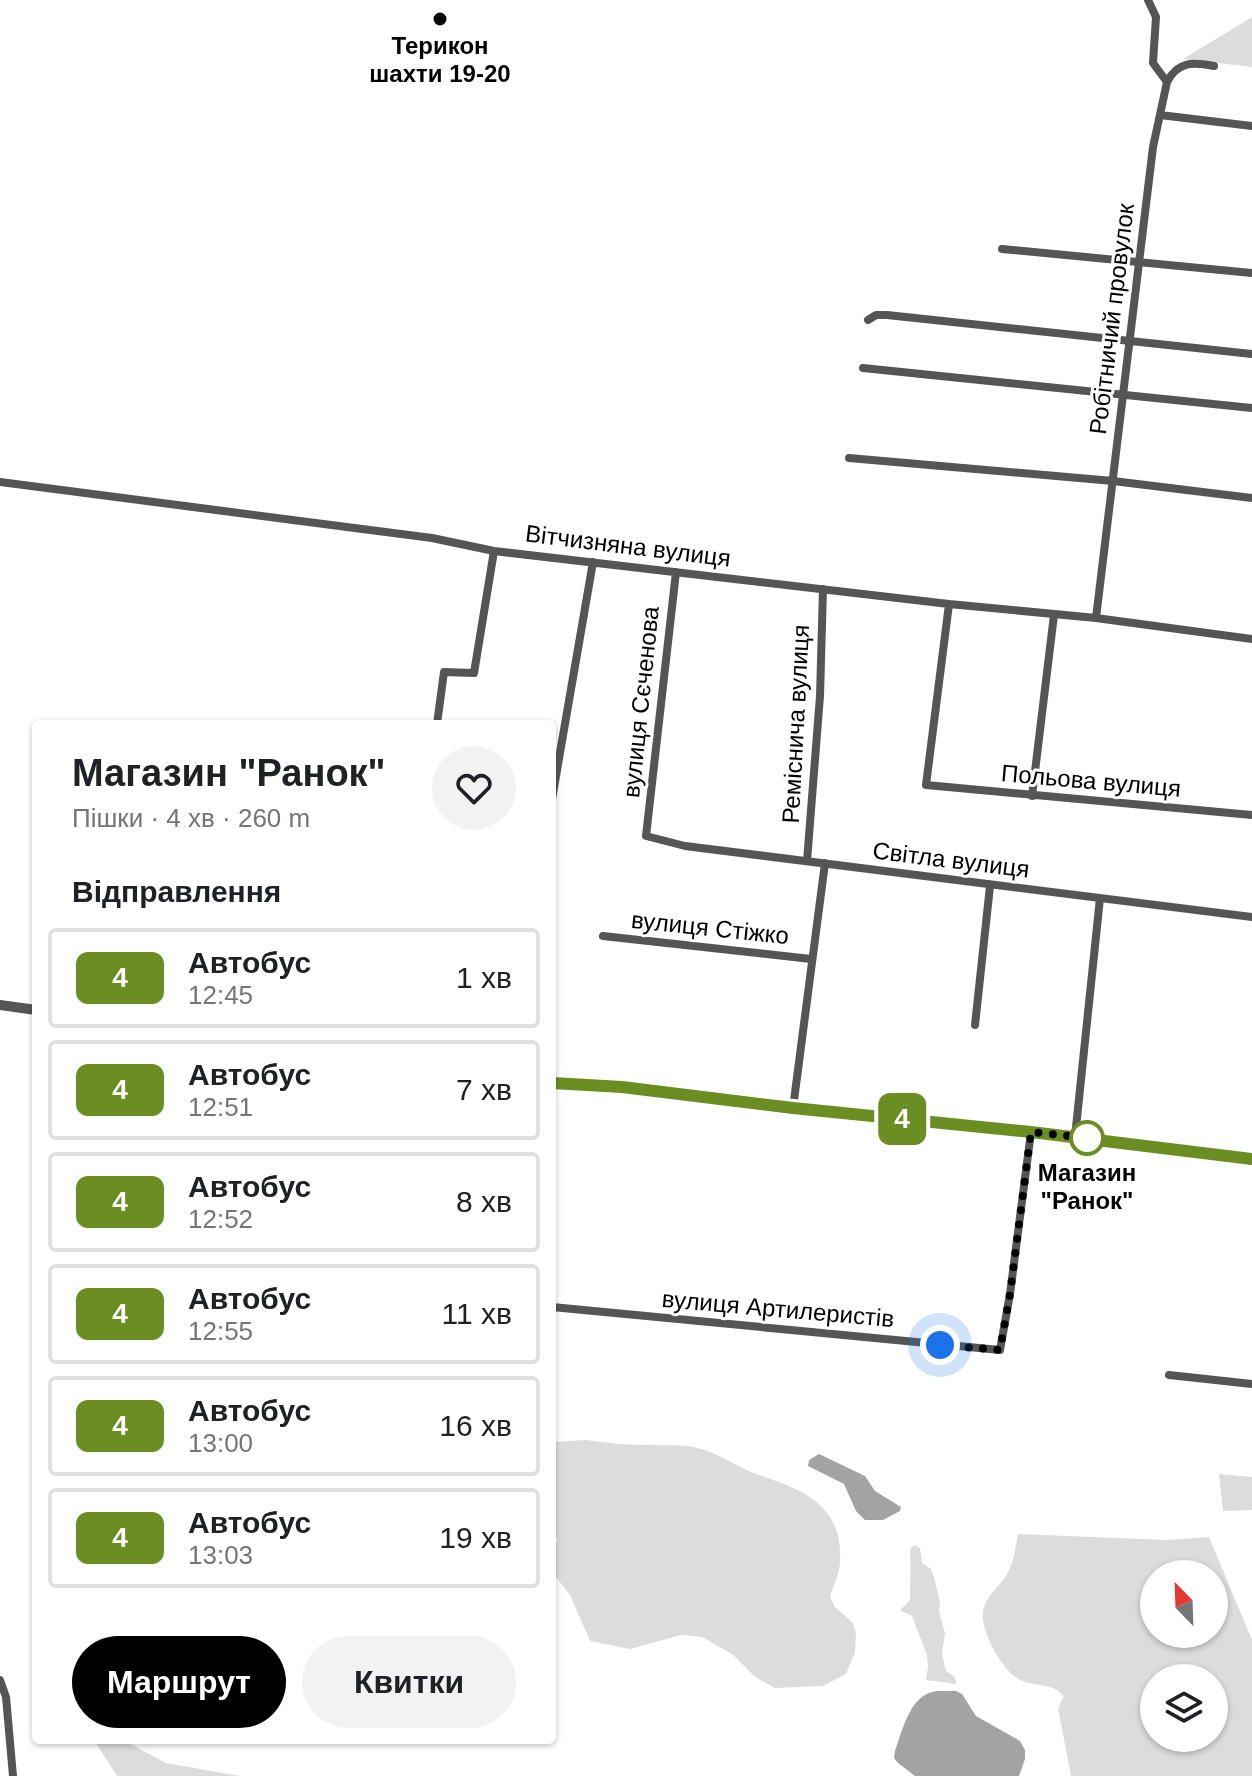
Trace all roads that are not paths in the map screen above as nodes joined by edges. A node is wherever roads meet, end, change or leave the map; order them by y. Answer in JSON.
{"nodes":[{"id":1,"x":1148,"y":0,"type":"edge"},
{"id":2,"x":1214,"y":66,"type":"dead end"},
{"id":3,"x":1167,"y":82,"type":"junction"},
{"id":4,"x":1160,"y":115,"type":"junction"},
{"id":5,"x":1252,"y":126,"type":"edge"},
{"id":6,"x":1002,"y":249,"type":"dead end"},
{"id":7,"x":1139,"y":262,"type":"junction"},
{"id":8,"x":1252,"y":273,"type":"edge"},
{"id":9,"x":868,"y":320,"type":"dead end"},
{"id":10,"x":1130,"y":341,"type":"junction"},
{"id":11,"x":1252,"y":354,"type":"edge"},
{"id":12,"x":863,"y":368,"type":"dead end"},
{"id":13,"x":1124,"y":394,"type":"junction"},
{"id":14,"x":1252,"y":408,"type":"edge"},
{"id":15,"x":849,"y":458,"type":"dead end"},
{"id":16,"x":1113,"y":481,"type":"junction"},
{"id":17,"x":0,"y":482,"type":"edge"},
{"id":18,"x":1252,"y":498,"type":"edge"},
{"id":19,"x":494,"y":551,"type":"junction"},
{"id":20,"x":593,"y":562,"type":"junction"},
{"id":21,"x":676,"y":572,"type":"junction"},
{"id":22,"x":823,"y":589,"type":"junction"},
{"id":23,"x":949,"y":604,"type":"junction"},
{"id":24,"x":1054,"y":615,"type":"junction"},
{"id":25,"x":1096,"y":618,"type":"junction"},
{"id":26,"x":1252,"y":639,"type":"edge"},
{"id":27,"x":438,"y":720,"type":"edge"},
{"id":28,"x":556,"y":776,"type":"edge"},
{"id":29,"x":1032,"y":796,"type":"junction"},
{"id":30,"x":1252,"y":815,"type":"edge"},
{"id":31,"x":646,"y":836,"type":"joint"},
{"id":32,"x":807,"y":861,"type":"junction"},
{"id":33,"x":825,"y":863,"type":"junction"},
{"id":34,"x":990,"y":886,"type":"junction"},
{"id":35,"x":1100,"y":898,"type":"junction"},
{"id":36,"x":1252,"y":917,"type":"edge"},
{"id":37,"x":603,"y":936,"type":"dead end"},
{"id":38,"x":811,"y":959,"type":"junction"},
{"id":39,"x":0,"y":1005,"type":"edge"},
{"id":40,"x":32,"y":1009,"type":"edge"},
{"id":41,"x":975,"y":1025,"type":"dead end"},
{"id":42,"x":556,"y":1083,"type":"edge"},
{"id":43,"x":793,"y":1108,"type":"junction"},
{"id":44,"x":1031,"y":1132,"type":"junction"},
{"id":45,"x":1075,"y":1137,"type":"junction"},
{"id":46,"x":1252,"y":1158,"type":"edge"},
{"id":47,"x":556,"y":1307,"type":"edge"},
{"id":48,"x":1169,"y":1375,"type":"dead end"},
{"id":49,"x":1252,"y":1384,"type":"edge"},
{"id":50,"x":0,"y":1680,"type":"edge"},
{"id":51,"x":13,"y":1776,"type":"edge"}],
"edges":[{"from":1,"to":3,"type":"street"},
{"from":2,"to":3,"type":"street"},
{"from":3,"to":4,"type":"street","name":"Робітничий провулок"},
{"from":4,"to":5,"type":"street"},
{"from":4,"to":7,"type":"street","name":"Робітничий провулок"},
{"from":6,"to":7,"type":"street"},
{"from":7,"to":8,"type":"street"},
{"from":7,"to":10,"type":"street","name":"Робітничий провулок"},
{"from":9,"to":10,"type":"street"},
{"from":10,"to":11,"type":"street"},
{"from":10,"to":13,"type":"street","name":"Робітничий провулок"},
{"from":12,"to":13,"type":"street"},
{"from":13,"to":14,"type":"street"},
{"from":13,"to":16,"type":"street","name":"Робітничий провулок"},
{"from":15,"to":16,"type":"street"},
{"from":16,"to":18,"type":"street"},
{"from":16,"to":25,"type":"street","name":"Робітничий провулок"},
{"from":17,"to":19,"type":"street","name":"Вітчизняна вулиця"},
{"from":19,"to":20,"type":"street","name":"Вітчизняна вулиця"},
{"from":19,"to":27,"type":"street"},
{"from":20,"to":21,"type":"street","name":"Вітчизняна вулиця"},
{"from":20,"to":28,"type":"street"},
{"from":21,"to":22,"type":"street","name":"Вітчизняна вулиця"},
{"from":21,"to":31,"type":"street","name":"вулиця Сєченова"},
{"from":22,"to":23,"type":"street","name":"Вітчизняна вулиця"},
{"from":22,"to":32,"type":"street","name":"Реміснича вулиця"},
{"from":23,"to":24,"type":"street","name":"Вітчизняна вулиця"},
{"from":23,"to":29,"type":"street","name":"Польова вулиця"},
{"from":24,"to":25,"type":"street","name":"Вітчизняна вулиця"},
{"from":24,"to":29,"type":"street"},
{"from":25,"to":26,"type":"street","name":"Вітчизняна вулиця"},
{"from":29,"to":30,"type":"street","name":"Польова вулиця"},
{"from":31,"to":32,"type":"street","name":"Світла вулиця"},
{"from":32,"to":33,"type":"street","name":"Світла вулиця"},
{"from":33,"to":34,"type":"street","name":"Світла вулиця"},
{"from":33,"to":38,"type":"street"},
{"from":34,"to":35,"type":"street","name":"Світла вулиця"},
{"from":34,"to":41,"type":"street"},
{"from":35,"to":36,"type":"street","name":"Світла вулиця"},
{"from":35,"to":45,"type":"street"},
{"from":37,"to":38,"type":"street","name":"вулиця Стіжко"},
{"from":38,"to":43,"type":"street"},
{"from":39,"to":40,"type":"street"},
{"from":42,"to":43,"type":"street"},
{"from":43,"to":44,"type":"street"},
{"from":44,"to":45,"type":"street"},
{"from":44,"to":47,"type":"street","name":"вулиця Артилеристів"},
{"from":45,"to":46,"type":"street"},
{"from":48,"to":49,"type":"street"},
{"from":50,"to":51,"type":"street"}]}
